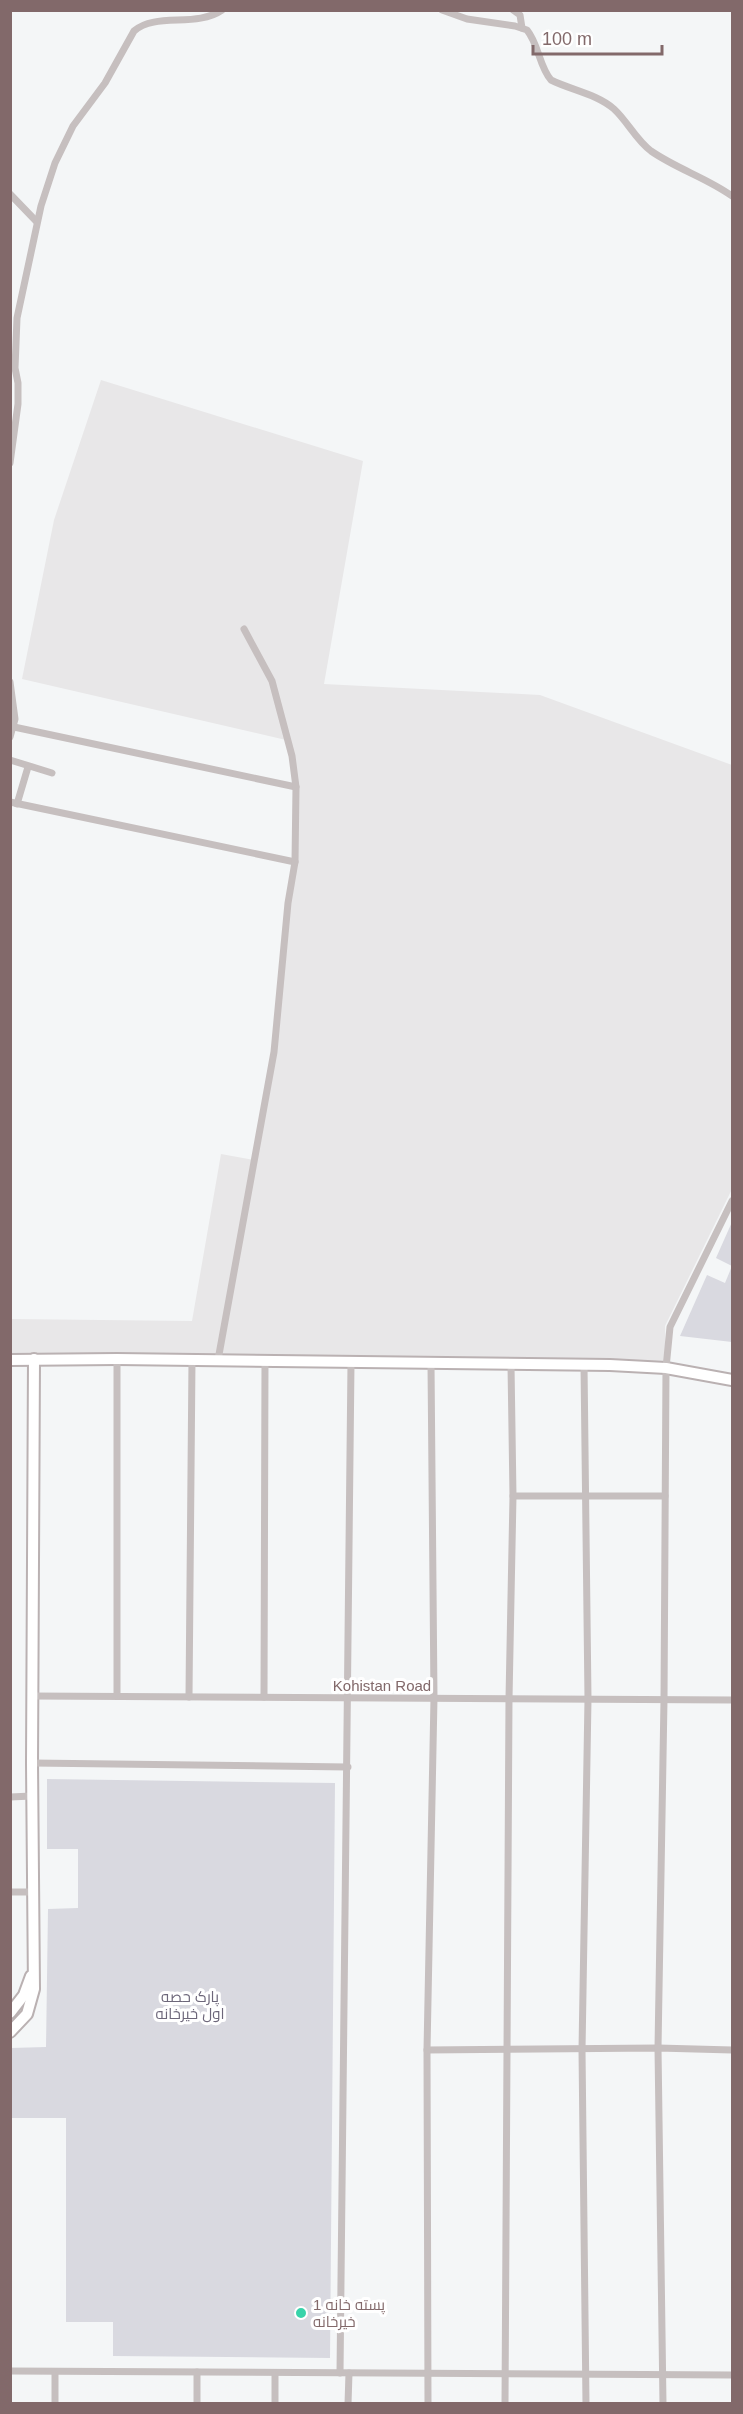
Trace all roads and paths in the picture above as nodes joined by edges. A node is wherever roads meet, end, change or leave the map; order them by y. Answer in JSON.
{"nodes":[{"id":1,"x":222,"y":10,"type":"edge"},
{"id":2,"x":442,"y":10,"type":"edge"},
{"id":3,"x":513,"y":10,"type":"edge"},
{"id":4,"x":522,"y":28,"type":"junction"},
{"id":5,"x":10,"y":194,"type":"edge"},
{"id":6,"x":732,"y":196,"type":"edge"},
{"id":7,"x":36,"y":221,"type":"junction"},
{"id":8,"x":14,"y":316,"type":"edge"},
{"id":9,"x":14,"y":399,"type":"edge"},
{"id":10,"x":10,"y":463,"type":"edge"},
{"id":11,"x":244,"y":629,"type":"dead end"},
{"id":12,"x":10,"y":682,"type":"edge"},
{"id":13,"x":14,"y":727,"type":"junction"},
{"id":14,"x":10,"y":737,"type":"edge"},
{"id":15,"x":10,"y":760,"type":"edge"},
{"id":16,"x":28,"y":766,"type":"junction"},
{"id":17,"x":52,"y":772,"type":"dead end"},
{"id":18,"x":296,"y":787,"type":"junction"},
{"id":19,"x":14,"y":803,"type":"edge"},
{"id":20,"x":295,"y":862,"type":"junction"},
{"id":21,"x":732,"y":1201,"type":"edge"},
{"id":22,"x":34,"y":1359,"type":"junction"},
{"id":23,"x":117,"y":1359,"type":"junction"},
{"id":24,"x":10,"y":1360,"type":"edge"},
{"id":25,"x":192,"y":1360,"type":"junction"},
{"id":26,"x":218,"y":1360,"type":"junction"},
{"id":27,"x":265,"y":1360,"type":"junction"},
{"id":28,"x":351,"y":1363,"type":"junction"},
{"id":29,"x":431,"y":1364,"type":"junction"},
{"id":30,"x":511,"y":1365,"type":"junction"},
{"id":31,"x":584,"y":1365,"type":"junction"},
{"id":32,"x":666,"y":1368,"type":"junction"},
{"id":33,"x":732,"y":1380,"type":"edge"},
{"id":34,"x":513,"y":1496,"type":"junction"},
{"id":35,"x":586,"y":1496,"type":"junction"},
{"id":36,"x":665,"y":1496,"type":"junction"},
{"id":37,"x":32,"y":1696,"type":"junction"},
{"id":38,"x":117,"y":1696,"type":"junction"},
{"id":39,"x":189,"y":1697,"type":"junction"},
{"id":40,"x":264,"y":1697,"type":"junction"},
{"id":41,"x":348,"y":1698,"type":"junction"},
{"id":42,"x":434,"y":1698,"type":"junction"},
{"id":43,"x":510,"y":1699,"type":"junction"},
{"id":44,"x":588,"y":1699,"type":"junction"},
{"id":45,"x":664,"y":1700,"type":"junction"},
{"id":46,"x":732,"y":1700,"type":"edge"},
{"id":47,"x":32,"y":1763,"type":"junction"},
{"id":48,"x":348,"y":1767,"type":"junction"},
{"id":49,"x":10,"y":1797,"type":"edge"},
{"id":50,"x":32,"y":1797,"type":"junction"},
{"id":51,"x":10,"y":1892,"type":"edge"},
{"id":52,"x":32,"y":1892,"type":"junction"},
{"id":53,"x":33,"y":1974,"type":"junction"},
{"id":54,"x":10,"y":2013,"type":"edge"},
{"id":55,"x":10,"y":2032,"type":"edge"},
{"id":56,"x":658,"y":2048,"type":"junction"},
{"id":57,"x":507,"y":2049,"type":"junction"},
{"id":58,"x":427,"y":2050,"type":"junction"},
{"id":59,"x":582,"y":2050,"type":"junction"},
{"id":60,"x":732,"y":2050,"type":"edge"},
{"id":61,"x":10,"y":2371,"type":"edge"},
{"id":62,"x":55,"y":2372,"type":"junction"},
{"id":63,"x":197,"y":2372,"type":"junction"},
{"id":64,"x":275,"y":2373,"type":"junction"},
{"id":65,"x":340,"y":2373,"type":"junction"},
{"id":66,"x":350,"y":2373,"type":"junction"},
{"id":67,"x":428,"y":2374,"type":"junction"},
{"id":68,"x":505,"y":2374,"type":"junction"},
{"id":69,"x":587,"y":2374,"type":"junction"},
{"id":70,"x":664,"y":2374,"type":"junction"},
{"id":71,"x":732,"y":2375,"type":"edge"},
{"id":72,"x":55,"y":2403,"type":"edge"},
{"id":73,"x":197,"y":2403,"type":"edge"},
{"id":74,"x":275,"y":2403,"type":"edge"},
{"id":75,"x":348,"y":2403,"type":"edge"},
{"id":76,"x":428,"y":2403,"type":"edge"},
{"id":77,"x":505,"y":2403,"type":"edge"},
{"id":78,"x":586,"y":2403,"type":"edge"},
{"id":79,"x":663,"y":2403,"type":"edge"}],
"edges":[{"from":1,"to":7,"type":"street"},
{"from":2,"to":4,"type":"street"},
{"from":3,"to":4,"type":"street"},
{"from":4,"to":6,"type":"street"},
{"from":5,"to":7,"type":"street"},
{"from":7,"to":8,"type":"street"},
{"from":8,"to":9,"type":"street"},
{"from":9,"to":10,"type":"street"},
{"from":11,"to":18,"type":"street"},
{"from":12,"to":13,"type":"street"},
{"from":13,"to":14,"type":"street"},
{"from":13,"to":18,"type":"street"},
{"from":15,"to":16,"type":"street"},
{"from":16,"to":17,"type":"street"},
{"from":16,"to":19,"type":"street"},
{"from":18,"to":20,"type":"street"},
{"from":19,"to":20,"type":"street"},
{"from":20,"to":26,"type":"street"},
{"from":21,"to":32,"type":"street"},
{"from":22,"to":23,"type":"main road"},
{"from":22,"to":24,"type":"main road"},
{"from":22,"to":37,"type":"main road"},
{"from":23,"to":25,"type":"main road"},
{"from":23,"to":38,"type":"street"},
{"from":25,"to":26,"type":"main road"},
{"from":25,"to":39,"type":"street"},
{"from":26,"to":27,"type":"main road"},
{"from":27,"to":28,"type":"main road"},
{"from":27,"to":40,"type":"street"},
{"from":28,"to":29,"type":"main road"},
{"from":28,"to":41,"type":"street"},
{"from":29,"to":30,"type":"main road"},
{"from":29,"to":42,"type":"street"},
{"from":30,"to":31,"type":"main road"},
{"from":30,"to":34,"type":"street"},
{"from":31,"to":32,"type":"main road"},
{"from":31,"to":35,"type":"street"},
{"from":32,"to":33,"type":"main road"},
{"from":32,"to":36,"type":"street"},
{"from":34,"to":35,"type":"street"},
{"from":34,"to":43,"type":"street"},
{"from":35,"to":36,"type":"street"},
{"from":35,"to":44,"type":"street"},
{"from":36,"to":45,"type":"street"},
{"from":37,"to":38,"type":"street","name":"Kohistan Road"},
{"from":37,"to":47,"type":"main road"},
{"from":38,"to":39,"type":"street","name":"Kohistan Road"},
{"from":39,"to":40,"type":"street","name":"Kohistan Road"},
{"from":40,"to":41,"type":"street","name":"Kohistan Road"},
{"from":41,"to":42,"type":"street","name":"Kohistan Road"},
{"from":41,"to":48,"type":"street"},
{"from":42,"to":43,"type":"street","name":"Kohistan Road"},
{"from":42,"to":58,"type":"street"},
{"from":43,"to":44,"type":"street","name":"Kohistan Road"},
{"from":43,"to":57,"type":"street"},
{"from":44,"to":45,"type":"street","name":"Kohistan Road"},
{"from":44,"to":59,"type":"street"},
{"from":45,"to":46,"type":"street","name":"Kohistan Road"},
{"from":45,"to":56,"type":"street"},
{"from":47,"to":48,"type":"street"},
{"from":47,"to":50,"type":"main road"},
{"from":48,"to":65,"type":"street"},
{"from":49,"to":50,"type":"street"},
{"from":50,"to":52,"type":"main road"},
{"from":51,"to":52,"type":"street"},
{"from":52,"to":53,"type":"main road"},
{"from":53,"to":54,"type":"main road"},
{"from":53,"to":55,"type":"main road"},
{"from":56,"to":59,"type":"street"},
{"from":56,"to":60,"type":"street"},
{"from":56,"to":70,"type":"street"},
{"from":57,"to":58,"type":"street"},
{"from":57,"to":59,"type":"street"},
{"from":57,"to":68,"type":"street"},
{"from":58,"to":67,"type":"street"},
{"from":59,"to":69,"type":"street"},
{"from":61,"to":62,"type":"street"},
{"from":62,"to":63,"type":"street"},
{"from":62,"to":72,"type":"street"},
{"from":63,"to":64,"type":"street"},
{"from":63,"to":73,"type":"street"},
{"from":64,"to":65,"type":"street"},
{"from":64,"to":74,"type":"street"},
{"from":65,"to":66,"type":"street"},
{"from":66,"to":67,"type":"street"},
{"from":66,"to":75,"type":"street"},
{"from":67,"to":68,"type":"street"},
{"from":67,"to":76,"type":"street"},
{"from":68,"to":69,"type":"street"},
{"from":68,"to":77,"type":"street"},
{"from":69,"to":70,"type":"street"},
{"from":69,"to":78,"type":"street"},
{"from":70,"to":71,"type":"street"},
{"from":70,"to":79,"type":"street"}]}
